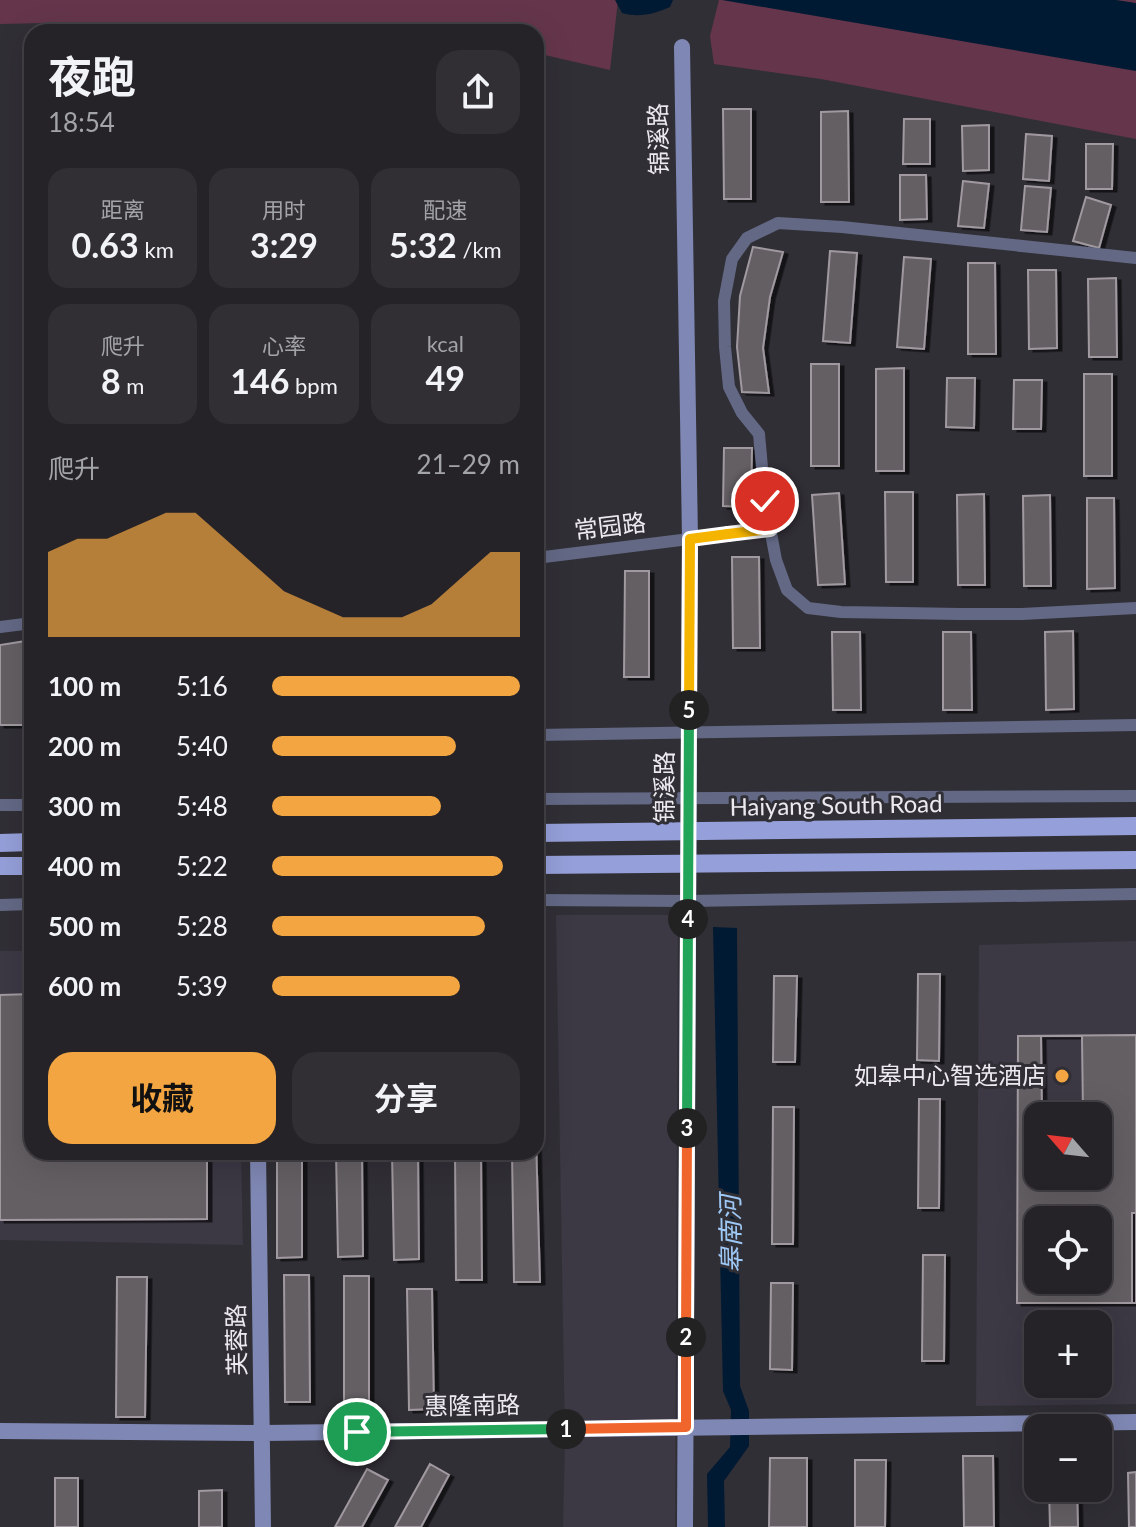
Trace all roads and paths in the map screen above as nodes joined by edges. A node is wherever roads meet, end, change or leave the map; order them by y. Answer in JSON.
{"nodes":[{"id":1,"x":682,"y":47,"type":"dead end"},
{"id":2,"x":1136,"y":258,"type":"edge"},
{"id":3,"x":770,"y":529,"type":"junction"},
{"id":4,"x":690,"y":539,"type":"junction"},
{"id":5,"x":544,"y":557,"type":"edge"},
{"id":6,"x":1136,"y":608,"type":"edge"},
{"id":7,"x":24,"y":624,"type":"edge"},
{"id":8,"x":0,"y":627,"type":"edge"},
{"id":9,"x":1136,"y":725,"type":"edge"},
{"id":10,"x":689,"y":734,"type":"junction"},
{"id":11,"x":544,"y":735,"type":"edge"},
{"id":12,"x":1136,"y":796,"type":"edge"},
{"id":13,"x":544,"y":799,"type":"edge"},
{"id":14,"x":689,"y":799,"type":"junction"},
{"id":15,"x":0,"y":805,"type":"edge"},
{"id":16,"x":24,"y":805,"type":"edge"},
{"id":17,"x":1136,"y":826,"type":"edge"},
{"id":18,"x":689,"y":832,"type":"junction"},
{"id":19,"x":544,"y":833,"type":"edge"},
{"id":20,"x":24,"y":842,"type":"edge"},
{"id":21,"x":0,"y":843,"type":"edge"},
{"id":22,"x":1136,"y":860,"type":"edge"},
{"id":23,"x":544,"y":865,"type":"edge"},
{"id":24,"x":689,"y":865,"type":"junction"},
{"id":25,"x":1,"y":866,"type":"edge"},
{"id":26,"x":24,"y":866,"type":"edge"},
{"id":27,"x":1136,"y":894,"type":"edge"},
{"id":28,"x":544,"y":900,"type":"edge"},
{"id":29,"x":689,"y":901,"type":"junction"},
{"id":30,"x":24,"y":904,"type":"edge"},
{"id":31,"x":0,"y":905,"type":"edge"},
{"id":32,"x":258,"y":1160,"type":"edge"},
{"id":33,"x":1136,"y":1422,"type":"edge"},
{"id":34,"x":686,"y":1427,"type":"junction"},
{"id":35,"x":0,"y":1431,"type":"edge"},
{"id":36,"x":263,"y":1433,"type":"junction"},
{"id":37,"x":263,"y":1527,"type":"edge"},
{"id":38,"x":685,"y":1527,"type":"edge"}],
"edges":[{"from":1,"to":4,"type":"street","name":"锦溪路"},
{"from":2,"to":3,"type":"street"},
{"from":3,"to":4,"type":"street","name":"常园路"},
{"from":3,"to":6,"type":"street"},
{"from":4,"to":5,"type":"street","name":"常园路"},
{"from":4,"to":10,"type":"street","name":"锦溪路"},
{"from":7,"to":8,"type":"street"},
{"from":9,"to":10,"type":"street"},
{"from":10,"to":11,"type":"street"},
{"from":10,"to":14,"type":"street","name":"锦溪路"},
{"from":12,"to":14,"type":"street"},
{"from":13,"to":14,"type":"street"},
{"from":14,"to":18,"type":"street","name":"锦溪路"},
{"from":15,"to":16,"type":"street"},
{"from":17,"to":18,"type":"main road","name":"Haiyang South Road"},
{"from":18,"to":19,"type":"main road","name":"Haiyang South Road"},
{"from":18,"to":24,"type":"street","name":"锦溪路"},
{"from":20,"to":21,"type":"main road"},
{"from":22,"to":24,"type":"main road"},
{"from":23,"to":24,"type":"main road"},
{"from":24,"to":29,"type":"street","name":"锦溪路"},
{"from":25,"to":26,"type":"main road"},
{"from":27,"to":29,"type":"street"},
{"from":28,"to":29,"type":"street"},
{"from":29,"to":34,"type":"street","name":"锦溪路"},
{"from":30,"to":31,"type":"street"},
{"from":32,"to":36,"type":"street","name":"芙蓉路"},
{"from":33,"to":34,"type":"street","name":"惠隆南路"},
{"from":34,"to":36,"type":"street","name":"惠隆南路"},
{"from":34,"to":38,"type":"street","name":"锦溪路"},
{"from":35,"to":36,"type":"street","name":"惠隆南路"},
{"from":36,"to":37,"type":"street","name":"芙蓉路"}]}
